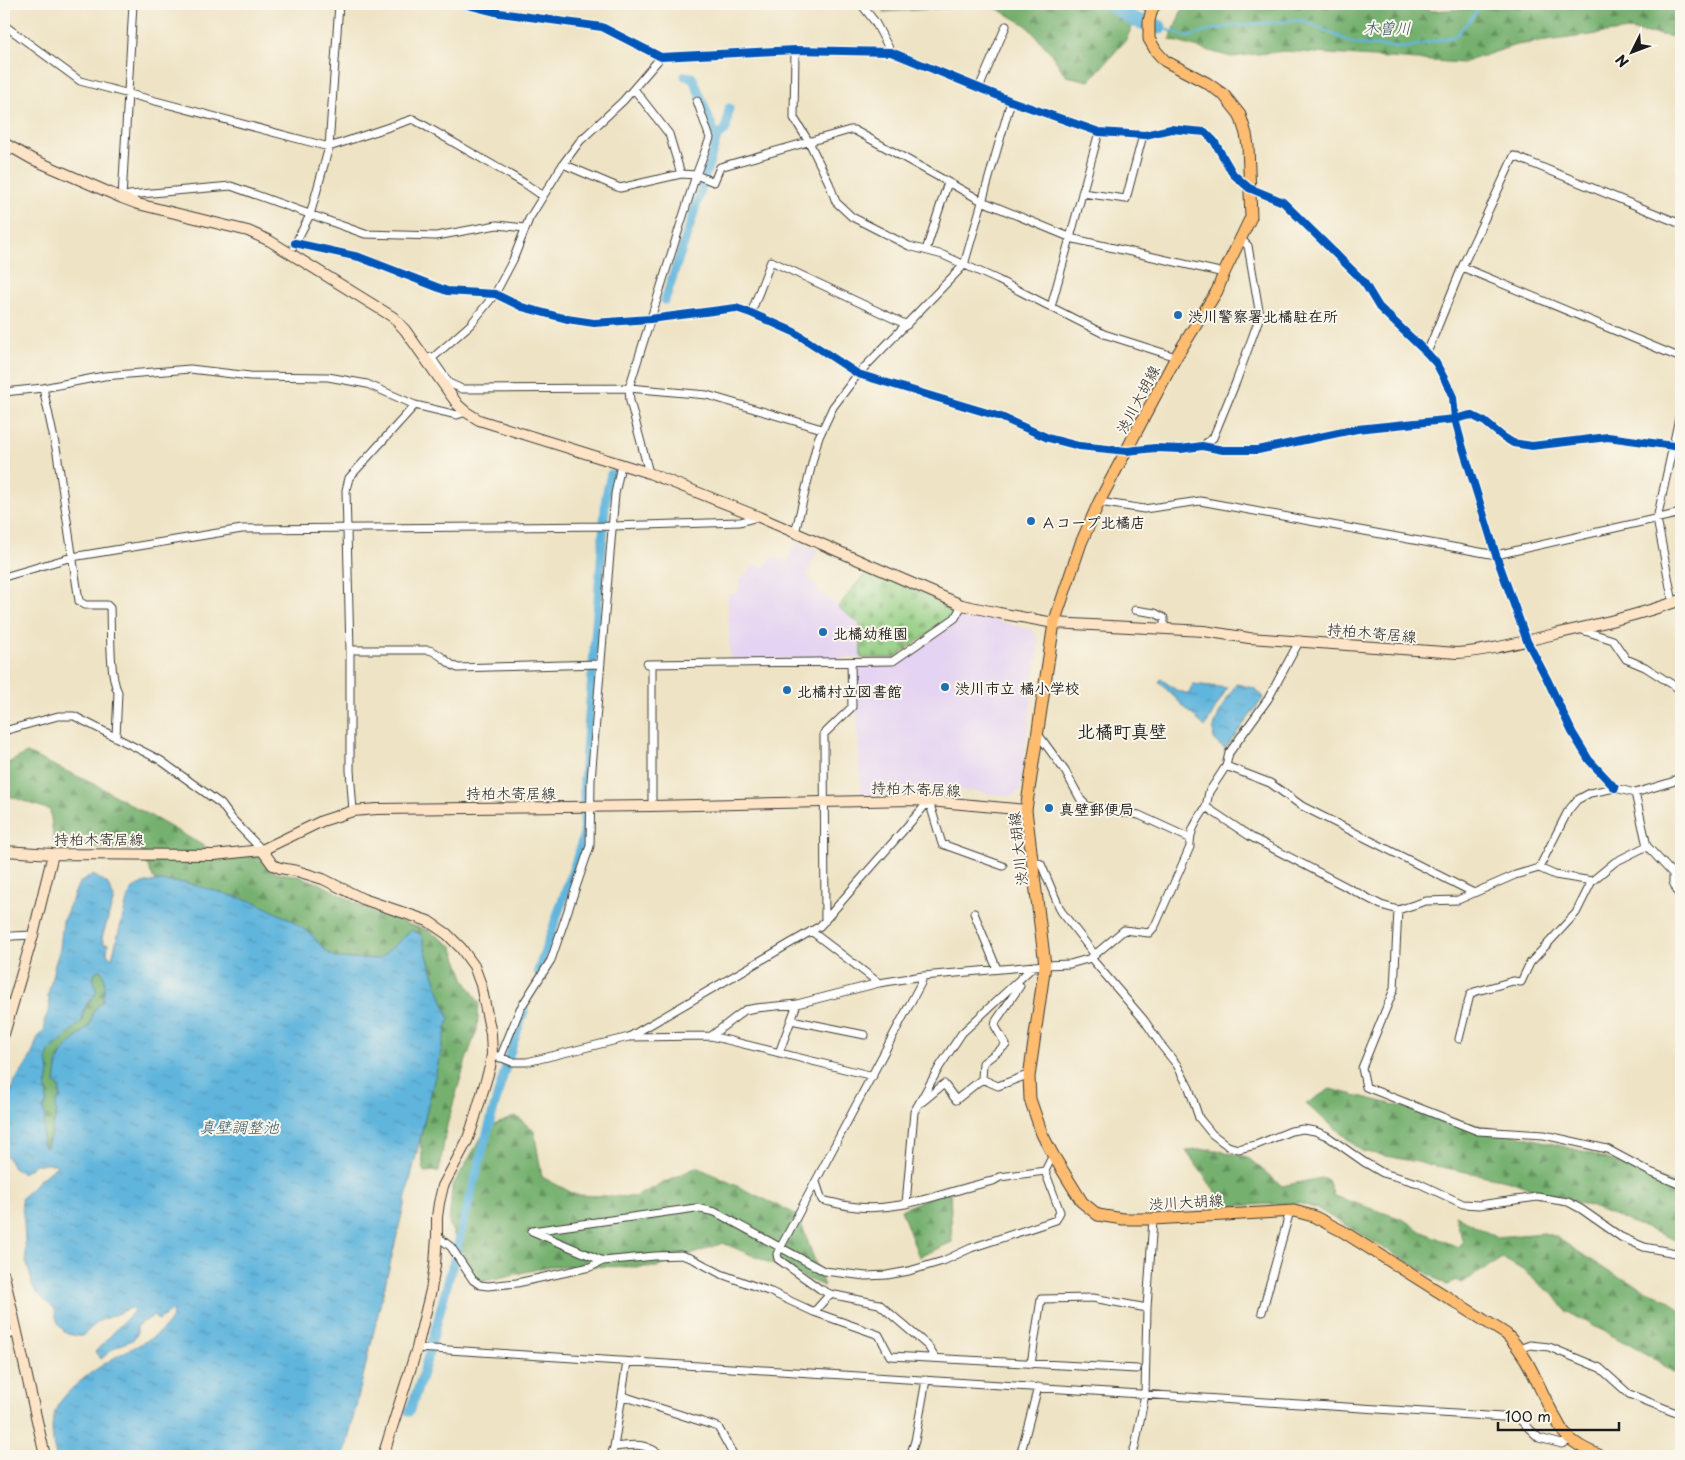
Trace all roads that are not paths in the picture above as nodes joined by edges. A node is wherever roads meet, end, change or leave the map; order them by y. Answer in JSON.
{"nodes":[{"id":1,"x":133,"y":4,"type":"edge"},
{"id":2,"x":339,"y":4,"type":"edge"},
{"id":3,"x":467,"y":4,"type":"edge"},
{"id":4,"x":861,"y":4,"type":"edge"},
{"id":5,"x":1141,"y":4,"type":"edge"},
{"id":6,"x":1153,"y":10,"type":"edge"},
{"id":7,"x":4,"y":25,"type":"edge"},
{"id":8,"x":1006,"y":26,"type":"dead end"},
{"id":9,"x":795,"y":50,"type":"junction"},
{"id":10,"x":891,"y":52,"type":"junction"},
{"id":11,"x":661,"y":56,"type":"junction"},
{"id":12,"x":979,"y":88,"type":"junction"},
{"id":13,"x":634,"y":89,"type":"junction"},
{"id":14,"x":128,"y":93,"type":"junction"},
{"id":15,"x":697,"y":101,"type":"dead end"},
{"id":16,"x":1012,"y":101,"type":"junction"},
{"id":17,"x":1099,"y":132,"type":"junction"},
{"id":18,"x":1143,"y":135,"type":"junction"},
{"id":19,"x":809,"y":142,"type":"junction"},
{"id":20,"x":4,"y":143,"type":"edge"},
{"id":21,"x":329,"y":147,"type":"junction"},
{"id":22,"x":9,"y":152,"type":"edge"},
{"id":23,"x":563,"y":164,"type":"junction"},
{"id":24,"x":681,"y":174,"type":"junction"},
{"id":25,"x":698,"y":176,"type":"junction"},
{"id":26,"x":948,"y":182,"type":"junction"},
{"id":27,"x":1249,"y":188,"type":"junction"},
{"id":28,"x":1082,"y":193,"type":"junction"},
{"id":29,"x":543,"y":196,"type":"junction"},
{"id":30,"x":122,"y":198,"type":"junction"},
{"id":31,"x":982,"y":201,"type":"junction"},
{"id":32,"x":310,"y":215,"type":"junction"},
{"id":33,"x":1681,"y":224,"type":"edge"},
{"id":34,"x":525,"y":228,"type":"junction"},
{"id":35,"x":1070,"y":237,"type":"junction"},
{"id":36,"x":1241,"y":238,"type":"junction"},
{"id":37,"x":293,"y":248,"type":"junction"},
{"id":38,"x":926,"y":250,"type":"junction"},
{"id":39,"x":964,"y":265,"type":"junction"},
{"id":40,"x":1462,"y":267,"type":"junction"},
{"id":41,"x":1224,"y":273,"type":"junction"},
{"id":42,"x":496,"y":294,"type":"junction"},
{"id":43,"x":1051,"y":307,"type":"junction"},
{"id":44,"x":751,"y":313,"type":"junction"},
{"id":45,"x":650,"y":319,"type":"junction"},
{"id":46,"x":907,"y":325,"type":"junction"},
{"id":47,"x":1427,"y":353,"type":"junction"},
{"id":48,"x":1176,"y":357,"type":"junction"},
{"id":49,"x":1681,"y":358,"type":"edge"},
{"id":50,"x":430,"y":360,"type":"junction"},
{"id":51,"x":858,"y":374,"type":"junction"},
{"id":52,"x":43,"y":388,"type":"junction"},
{"id":53,"x":629,"y":388,"type":"junction"},
{"id":54,"x":4,"y":392,"type":"edge"},
{"id":55,"x":415,"y":405,"type":"junction"},
{"id":56,"x":1681,"y":409,"type":"edge"},
{"id":57,"x":466,"y":412,"type":"junction"},
{"id":58,"x":1456,"y":420,"type":"junction"},
{"id":59,"x":822,"y":429,"type":"junction"},
{"id":60,"x":1202,"y":446,"type":"junction"},
{"id":61,"x":1678,"y":447,"type":"edge"},
{"id":62,"x":1127,"y":451,"type":"junction"},
{"id":63,"x":621,"y":465,"type":"junction"},
{"id":64,"x":649,"y":473,"type":"junction"},
{"id":65,"x":1099,"y":502,"type":"junction"},
{"id":66,"x":1681,"y":513,"type":"edge"},
{"id":67,"x":759,"y":517,"type":"junction"},
{"id":68,"x":1657,"y":519,"type":"junction"},
{"id":69,"x":612,"y":526,"type":"junction"},
{"id":70,"x":346,"y":527,"type":"junction"},
{"id":71,"x":795,"y":533,"type":"junction"},
{"id":72,"x":1496,"y":555,"type":"junction"},
{"id":73,"x":72,"y":556,"type":"junction"},
{"id":74,"x":4,"y":577,"type":"edge"},
{"id":75,"x":1677,"y":601,"type":"edge"},
{"id":76,"x":962,"y":605,"type":"junction"},
{"id":77,"x":1134,"y":610,"type":"dead end"},
{"id":78,"x":1054,"y":623,"type":"junction"},
{"id":79,"x":1164,"y":629,"type":"junction"},
{"id":80,"x":1577,"y":629,"type":"junction"},
{"id":81,"x":1300,"y":640,"type":"junction"},
{"id":82,"x":1526,"y":641,"type":"junction"},
{"id":83,"x":350,"y":650,"type":"junction"},
{"id":84,"x":851,"y":662,"type":"junction"},
{"id":85,"x":599,"y":664,"type":"junction"},
{"id":86,"x":1681,"y":690,"type":"edge"},
{"id":87,"x":4,"y":731,"type":"edge"},
{"id":88,"x":1038,"y":734,"type":"junction"},
{"id":89,"x":116,"y":737,"type":"junction"},
{"id":90,"x":1226,"y":766,"type":"junction"},
{"id":91,"x":1681,"y":777,"type":"edge"},
{"id":92,"x":1615,"y":788,"type":"junction"},
{"id":93,"x":1635,"y":793,"type":"junction"},
{"id":94,"x":929,"y":801,"type":"junction"},
{"id":95,"x":825,"y":802,"type":"junction"},
{"id":96,"x":652,"y":806,"type":"junction"},
{"id":97,"x":590,"y":807,"type":"junction"},
{"id":98,"x":1206,"y":807,"type":"junction"},
{"id":99,"x":1026,"y":810,"type":"junction"},
{"id":100,"x":353,"y":811,"type":"junction"},
{"id":101,"x":1190,"y":838,"type":"junction"},
{"id":102,"x":1648,"y":846,"type":"junction"},
{"id":103,"x":262,"y":850,"type":"junction"},
{"id":104,"x":4,"y":851,"type":"edge"},
{"id":105,"x":52,"y":854,"type":"junction"},
{"id":106,"x":1032,"y":858,"type":"junction"},
{"id":107,"x":1003,"y":866,"type":"dead end"},
{"id":108,"x":1539,"y":868,"type":"junction"},
{"id":109,"x":1673,"y":874,"type":"junction"},
{"id":110,"x":1681,"y":876,"type":"edge"},
{"id":111,"x":1592,"y":881,"type":"junction"},
{"id":112,"x":1474,"y":893,"type":"junction"},
{"id":113,"x":1681,"y":900,"type":"edge"},
{"id":114,"x":1398,"y":910,"type":"junction"},
{"id":115,"x":974,"y":913,"type":"dead end"},
{"id":116,"x":825,"y":921,"type":"junction"},
{"id":117,"x":811,"y":931,"type":"junction"},
{"id":118,"x":33,"y":935,"type":"junction"},
{"id":119,"x":4,"y":938,"type":"edge"},
{"id":120,"x":1093,"y":957,"type":"junction"},
{"id":121,"x":1040,"y":965,"type":"junction"},
{"id":122,"x":996,"y":969,"type":"junction"},
{"id":123,"x":924,"y":976,"type":"junction"},
{"id":124,"x":1017,"y":982,"type":"junction"},
{"id":125,"x":879,"y":983,"type":"junction"},
{"id":126,"x":797,"y":1004,"type":"junction"},
{"id":127,"x":791,"y":1020,"type":"junction"},
{"id":128,"x":4,"y":1034,"type":"edge"},
{"id":129,"x":864,"y":1035,"type":"dead end"},
{"id":130,"x":710,"y":1036,"type":"junction"},
{"id":131,"x":629,"y":1037,"type":"junction"},
{"id":132,"x":1459,"y":1039,"type":"dead end"},
{"id":133,"x":779,"y":1053,"type":"junction"},
{"id":134,"x":499,"y":1057,"type":"junction"},
{"id":135,"x":1030,"y":1074,"type":"junction"},
{"id":136,"x":873,"y":1076,"type":"junction"},
{"id":137,"x":982,"y":1079,"type":"junction"},
{"id":138,"x":918,"y":1106,"type":"junction"},
{"id":139,"x":1053,"y":1155,"type":"junction"},
{"id":140,"x":1045,"y":1171,"type":"junction"},
{"id":141,"x":816,"y":1182,"type":"junction"},
{"id":142,"x":1681,"y":1185,"type":"edge"},
{"id":143,"x":906,"y":1204,"type":"junction"},
{"id":144,"x":1290,"y":1211,"type":"junction"},
{"id":145,"x":1153,"y":1219,"type":"junction"},
{"id":146,"x":437,"y":1236,"type":"junction"},
{"id":147,"x":779,"y":1248,"type":"junction"},
{"id":148,"x":1681,"y":1254,"type":"edge"},
{"id":149,"x":604,"y":1261,"type":"junction"},
{"id":150,"x":4,"y":1276,"type":"edge"},
{"id":151,"x":830,"y":1294,"type":"junction"},
{"id":152,"x":1147,"y":1308,"type":"junction"},
{"id":153,"x":814,"y":1312,"type":"junction"},
{"id":154,"x":1262,"y":1312,"type":"dead end"},
{"id":155,"x":16,"y":1332,"type":"junction"},
{"id":156,"x":4,"y":1337,"type":"edge"},
{"id":157,"x":417,"y":1348,"type":"junction"},
{"id":158,"x":1520,"y":1349,"type":"junction"},
{"id":159,"x":934,"y":1358,"type":"junction"},
{"id":160,"x":627,"y":1362,"type":"junction"},
{"id":161,"x":1031,"y":1364,"type":"junction"},
{"id":162,"x":1138,"y":1370,"type":"dead end"},
{"id":163,"x":926,"y":1380,"type":"junction"},
{"id":164,"x":1038,"y":1387,"type":"junction"},
{"id":165,"x":1145,"y":1394,"type":"junction"},
{"id":166,"x":622,"y":1396,"type":"junction"},
{"id":167,"x":1681,"y":1416,"type":"edge"},
{"id":168,"x":1571,"y":1440,"type":"junction"},
{"id":169,"x":614,"y":1447,"type":"junction"},
{"id":170,"x":45,"y":1456,"type":"edge"},
{"id":171,"x":383,"y":1456,"type":"edge"},
{"id":172,"x":611,"y":1456,"type":"edge"},
{"id":173,"x":663,"y":1456,"type":"edge"},
{"id":174,"x":734,"y":1456,"type":"edge"},
{"id":175,"x":910,"y":1456,"type":"edge"},
{"id":176,"x":1020,"y":1456,"type":"edge"},
{"id":177,"x":1131,"y":1456,"type":"edge"},
{"id":178,"x":1601,"y":1456,"type":"edge"}],
"edges":[{"from":1,"to":14,"type":"street"},
{"from":2,"to":21,"type":"street"},
{"from":3,"to":11,"type":"street"},
{"from":4,"to":10,"type":"street"},
{"from":5,"to":6,"type":"street"},
{"from":6,"to":27,"type":"main road","name":"渋川大胡線"},
{"from":7,"to":14,"type":"street"},
{"from":8,"to":12,"type":"street"},
{"from":9,"to":10,"type":"street"},
{"from":9,"to":11,"type":"street"},
{"from":9,"to":19,"type":"street"},
{"from":10,"to":12,"type":"street"},
{"from":11,"to":13,"type":"street"},
{"from":12,"to":16,"type":"street"},
{"from":13,"to":23,"type":"street"},
{"from":13,"to":24,"type":"street"},
{"from":14,"to":21,"type":"street"},
{"from":14,"to":30,"type":"street"},
{"from":15,"to":25,"type":"street"},
{"from":16,"to":17,"type":"street"},
{"from":16,"to":31,"type":"street"},
{"from":17,"to":18,"type":"street"},
{"from":17,"to":28,"type":"street"},
{"from":18,"to":27,"type":"street"},
{"from":18,"to":28,"type":"street"},
{"from":19,"to":25,"type":"street"},
{"from":19,"to":26,"type":"street"},
{"from":19,"to":38,"type":"street"},
{"from":20,"to":22,"type":"street"},
{"from":21,"to":29,"type":"street"},
{"from":21,"to":32,"type":"street"},
{"from":22,"to":30,"type":"street"},
{"from":23,"to":24,"type":"street"},
{"from":23,"to":29,"type":"street"},
{"from":24,"to":25,"type":"street"},
{"from":25,"to":45,"type":"street"},
{"from":26,"to":31,"type":"street"},
{"from":26,"to":38,"type":"street"},
{"from":27,"to":36,"type":"main road","name":"渋川大胡線"},
{"from":27,"to":47,"type":"street"},
{"from":28,"to":35,"type":"street"},
{"from":29,"to":34,"type":"street"},
{"from":30,"to":32,"type":"street"},
{"from":30,"to":37,"type":"street"},
{"from":31,"to":35,"type":"street"},
{"from":31,"to":39,"type":"street"},
{"from":32,"to":34,"type":"street"},
{"from":32,"to":37,"type":"street"},
{"from":33,"to":40,"type":"street"},
{"from":34,"to":42,"type":"street"},
{"from":35,"to":41,"type":"street"},
{"from":35,"to":43,"type":"street"},
{"from":36,"to":41,"type":"main road","name":"渋川大胡線"},
{"from":36,"to":60,"type":"street"},
{"from":37,"to":42,"type":"street"},
{"from":37,"to":50,"type":"street"},
{"from":38,"to":39,"type":"street"},
{"from":39,"to":43,"type":"street"},
{"from":39,"to":46,"type":"street"},
{"from":40,"to":47,"type":"street"},
{"from":40,"to":49,"type":"street"},
{"from":41,"to":48,"type":"main road","name":"渋川大胡線"},
{"from":42,"to":45,"type":"street"},
{"from":42,"to":50,"type":"street"},
{"from":43,"to":48,"type":"street"},
{"from":44,"to":45,"type":"street"},
{"from":44,"to":46,"type":"street"},
{"from":44,"to":51,"type":"street"},
{"from":45,"to":53,"type":"street"},
{"from":46,"to":51,"type":"street"},
{"from":47,"to":58,"type":"street"},
{"from":48,"to":62,"type":"main road","name":"渋川大胡線"},
{"from":50,"to":53,"type":"street"},
{"from":50,"to":57,"type":"street"},
{"from":51,"to":59,"type":"street"},
{"from":51,"to":62,"type":"street"},
{"from":52,"to":54,"type":"street"},
{"from":52,"to":55,"type":"street"},
{"from":52,"to":73,"type":"street"},
{"from":53,"to":59,"type":"street"},
{"from":53,"to":64,"type":"street"},
{"from":55,"to":57,"type":"street"},
{"from":55,"to":70,"type":"street"},
{"from":56,"to":61,"type":"street"},
{"from":57,"to":63,"type":"street","name":"持柏木寄居線"},
{"from":58,"to":60,"type":"street"},
{"from":58,"to":61,"type":"street"},
{"from":58,"to":72,"type":"street"},
{"from":59,"to":71,"type":"street"},
{"from":60,"to":62,"type":"street"},
{"from":61,"to":68,"type":"street"},
{"from":62,"to":65,"type":"main road","name":"渋川大胡線"},
{"from":63,"to":64,"type":"street","name":"持柏木寄居線"},
{"from":63,"to":69,"type":"street"},
{"from":64,"to":67,"type":"street","name":"持柏木寄居線"},
{"from":65,"to":72,"type":"street"},
{"from":65,"to":78,"type":"main road","name":"渋川大胡線"},
{"from":66,"to":68,"type":"street"},
{"from":67,"to":69,"type":"street"},
{"from":67,"to":71,"type":"street","name":"持柏木寄居線"},
{"from":68,"to":72,"type":"street"},
{"from":68,"to":75,"type":"street"},
{"from":69,"to":70,"type":"street"},
{"from":69,"to":85,"type":"street"},
{"from":70,"to":73,"type":"street"},
{"from":70,"to":83,"type":"street"},
{"from":71,"to":76,"type":"street","name":"持柏木寄居線"},
{"from":72,"to":82,"type":"street"},
{"from":73,"to":74,"type":"street"},
{"from":73,"to":89,"type":"street"},
{"from":75,"to":80,"type":"street","name":"持柏木寄居線"},
{"from":76,"to":78,"type":"street","name":"持柏木寄居線"},
{"from":76,"to":84,"type":"street"},
{"from":77,"to":79,"type":"street"},
{"from":78,"to":79,"type":"street","name":"持柏木寄居線"},
{"from":78,"to":88,"type":"main road","name":"渋川大胡線"},
{"from":79,"to":81,"type":"street","name":"持柏木寄居線"},
{"from":80,"to":82,"type":"street","name":"持柏木寄居線"},
{"from":80,"to":86,"type":"street"},
{"from":81,"to":82,"type":"street","name":"持柏木寄居線"},
{"from":81,"to":90,"type":"street"},
{"from":82,"to":92,"type":"street"},
{"from":83,"to":85,"type":"street"},
{"from":83,"to":100,"type":"street"},
{"from":84,"to":95,"type":"street"},
{"from":84,"to":96,"type":"street"},
{"from":85,"to":97,"type":"street"},
{"from":87,"to":89,"type":"street"},
{"from":88,"to":99,"type":"main road","name":"渋川大胡線"},
{"from":88,"to":101,"type":"street"},
{"from":89,"to":103,"type":"street"},
{"from":90,"to":98,"type":"street"},
{"from":90,"to":112,"type":"street"},
{"from":91,"to":93,"type":"street"},
{"from":92,"to":93,"type":"street"},
{"from":92,"to":108,"type":"street"},
{"from":93,"to":102,"type":"street"},
{"from":94,"to":95,"type":"street","name":"持柏木寄居線"},
{"from":94,"to":99,"type":"street","name":"持柏木寄居線"},
{"from":94,"to":107,"type":"street"},
{"from":94,"to":116,"type":"street"},
{"from":95,"to":96,"type":"street","name":"持柏木寄居線"},
{"from":95,"to":116,"type":"street"},
{"from":96,"to":97,"type":"street","name":"持柏木寄居線"},
{"from":97,"to":100,"type":"street","name":"持柏木寄居線"},
{"from":97,"to":134,"type":"street"},
{"from":98,"to":101,"type":"street"},
{"from":98,"to":114,"type":"street"},
{"from":99,"to":106,"type":"main road","name":"渋川大胡線"},
{"from":100,"to":103,"type":"street","name":"持柏木寄居線"},
{"from":101,"to":120,"type":"street"},
{"from":102,"to":109,"type":"street"},
{"from":102,"to":111,"type":"street"},
{"from":103,"to":105,"type":"street","name":"持柏木寄居線"},
{"from":103,"to":134,"type":"street"},
{"from":104,"to":105,"type":"street","name":"持柏木寄居線"},
{"from":105,"to":118,"type":"street"},
{"from":106,"to":120,"type":"street"},
{"from":106,"to":121,"type":"main road","name":"渋川大胡線"},
{"from":108,"to":111,"type":"street"},
{"from":108,"to":112,"type":"street"},
{"from":109,"to":110,"type":"street"},
{"from":109,"to":113,"type":"street"},
{"from":111,"to":132,"type":"street"},
{"from":112,"to":114,"type":"street"},
{"from":114,"to":142,"type":"street"},
{"from":115,"to":122,"type":"street"},
{"from":116,"to":117,"type":"street"},
{"from":117,"to":125,"type":"street"},
{"from":117,"to":131,"type":"street"},
{"from":118,"to":119,"type":"street"},
{"from":118,"to":128,"type":"street"},
{"from":120,"to":121,"type":"street"},
{"from":120,"to":148,"type":"street"},
{"from":121,"to":122,"type":"street"},
{"from":121,"to":124,"type":"street"},
{"from":121,"to":135,"type":"main road","name":"渋川大胡線"},
{"from":122,"to":123,"type":"street"},
{"from":123,"to":125,"type":"street"},
{"from":123,"to":136,"type":"street"},
{"from":124,"to":137,"type":"street"},
{"from":124,"to":138,"type":"street"},
{"from":125,"to":126,"type":"street"},
{"from":126,"to":127,"type":"street"},
{"from":126,"to":130,"type":"street"},
{"from":127,"to":129,"type":"street"},
{"from":127,"to":133,"type":"street"},
{"from":130,"to":131,"type":"street"},
{"from":130,"to":133,"type":"street"},
{"from":131,"to":134,"type":"street"},
{"from":133,"to":136,"type":"street"},
{"from":134,"to":146,"type":"street"},
{"from":135,"to":137,"type":"street"},
{"from":135,"to":139,"type":"main road","name":"渋川大胡線"},
{"from":136,"to":141,"type":"street"},
{"from":137,"to":138,"type":"street"},
{"from":138,"to":143,"type":"street"},
{"from":139,"to":140,"type":"street"},
{"from":139,"to":145,"type":"main road","name":"渋川大胡線"},
{"from":140,"to":143,"type":"street"},
{"from":140,"to":147,"type":"street"},
{"from":141,"to":143,"type":"street"},
{"from":141,"to":147,"type":"street"},
{"from":144,"to":145,"type":"main road","name":"渋川大胡線"},
{"from":144,"to":154,"type":"street"},
{"from":144,"to":158,"type":"main road","name":"渋川大胡線"},
{"from":145,"to":152,"type":"street"},
{"from":146,"to":149,"type":"street"},
{"from":146,"to":157,"type":"street"},
{"from":147,"to":149,"type":"street"},
{"from":147,"to":151,"type":"street"},
{"from":149,"to":153,"type":"street"},
{"from":150,"to":155,"type":"street"},
{"from":151,"to":153,"type":"street"},
{"from":151,"to":159,"type":"street"},
{"from":152,"to":161,"type":"street"},
{"from":152,"to":165,"type":"street"},
{"from":153,"to":159,"type":"street"},
{"from":155,"to":156,"type":"street"},
{"from":155,"to":170,"type":"street"},
{"from":157,"to":160,"type":"street"},
{"from":157,"to":171,"type":"street"},
{"from":158,"to":167,"type":"street"},
{"from":158,"to":168,"type":"main road","name":"渋川大胡線"},
{"from":159,"to":161,"type":"street"},
{"from":160,"to":163,"type":"street"},
{"from":160,"to":166,"type":"street"},
{"from":161,"to":162,"type":"street"},
{"from":163,"to":164,"type":"street"},
{"from":163,"to":175,"type":"street"},
{"from":164,"to":165,"type":"street"},
{"from":164,"to":176,"type":"street"},
{"from":165,"to":168,"type":"street"},
{"from":165,"to":177,"type":"street"},
{"from":166,"to":169,"type":"street"},
{"from":166,"to":174,"type":"street"},
{"from":168,"to":178,"type":"main road"},
{"from":169,"to":172,"type":"street"},
{"from":169,"to":173,"type":"street"}]}
